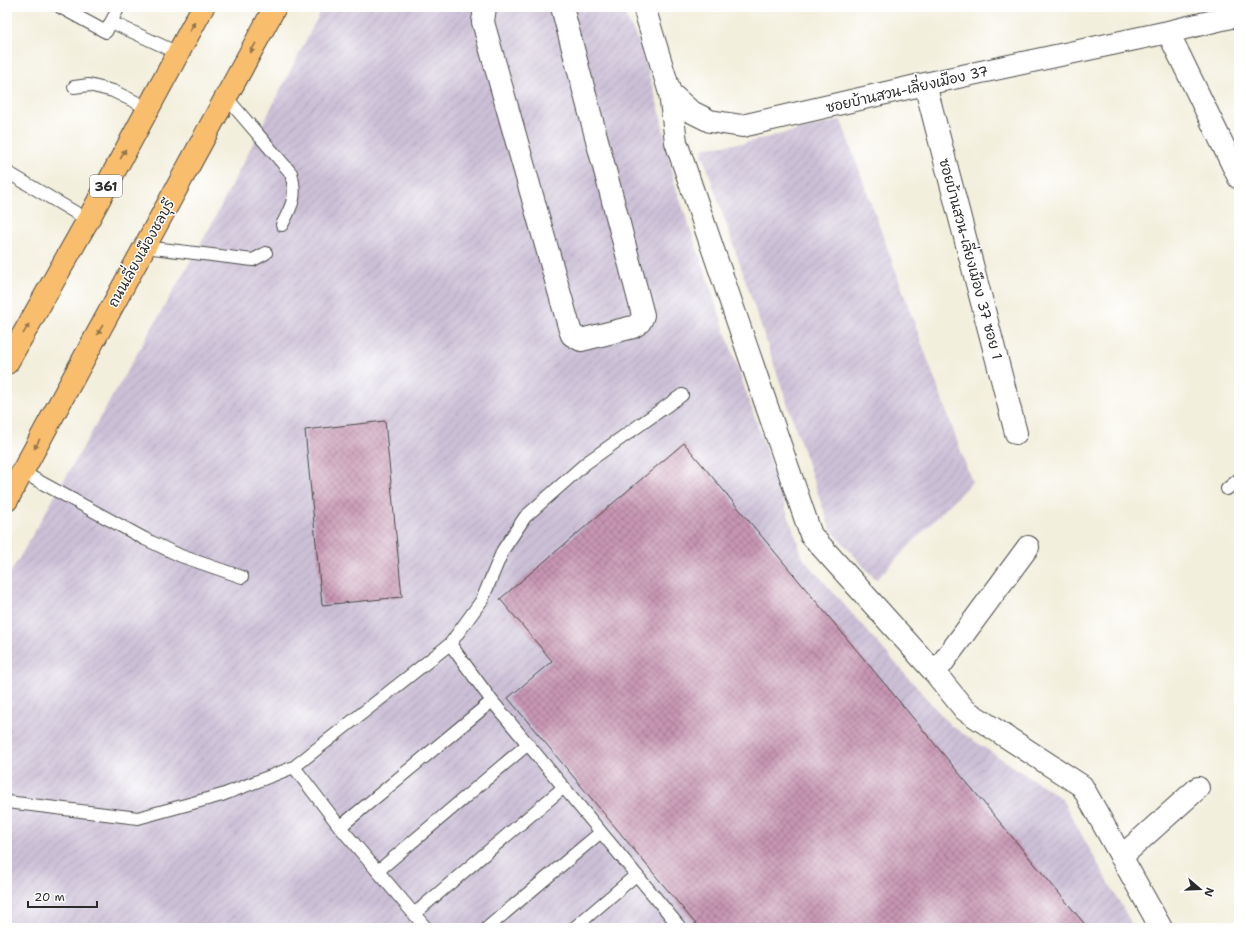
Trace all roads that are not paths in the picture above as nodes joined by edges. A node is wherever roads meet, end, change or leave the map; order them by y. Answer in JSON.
{"nodes":[{"id":1,"x":60,"y":7,"type":"edge"},
{"id":2,"x":119,"y":7,"type":"edge"},
{"id":3,"x":203,"y":7,"type":"edge"},
{"id":4,"x":276,"y":7,"type":"edge"},
{"id":5,"x":485,"y":7,"type":"edge"},
{"id":6,"x":562,"y":7,"type":"edge"},
{"id":7,"x":644,"y":7,"type":"edge"},
{"id":8,"x":1239,"y":15,"type":"edge"},
{"id":9,"x":111,"y":22,"type":"junction"},
{"id":10,"x":1168,"y":32,"type":"junction"},
{"id":11,"x":178,"y":53,"type":"junction"},
{"id":12,"x":926,"y":84,"type":"junction"},
{"id":13,"x":74,"y":87,"type":"dead end"},
{"id":14,"x":670,"y":93,"type":"junction"},
{"id":15,"x":226,"y":97,"type":"junction"},
{"id":16,"x":148,"y":108,"type":"junction"},
{"id":17,"x":7,"y":172,"type":"edge"},
{"id":18,"x":1239,"y":178,"type":"edge"},
{"id":19,"x":88,"y":220,"type":"junction"},
{"id":20,"x":282,"y":225,"type":"dead end"},
{"id":21,"x":145,"y":247,"type":"junction"},
{"id":22,"x":266,"y":254,"type":"dead end"},
{"id":23,"x":7,"y":363,"type":"edge"},
{"id":24,"x":682,"y":395,"type":"dead end"},
{"id":25,"x":1016,"y":433,"type":"dead end"},
{"id":26,"x":22,"y":472,"type":"junction"},
{"id":27,"x":1239,"y":480,"type":"edge"},
{"id":28,"x":1227,"y":489,"type":"dead end"},
{"id":29,"x":7,"y":500,"type":"edge"},
{"id":30,"x":1028,"y":547,"type":"dead end"},
{"id":31,"x":242,"y":577,"type":"dead end"},
{"id":32,"x":450,"y":644,"type":"junction"},
{"id":33,"x":935,"y":673,"type":"junction"},
{"id":34,"x":492,"y":701,"type":"junction"},
{"id":35,"x":528,"y":744,"type":"junction"},
{"id":36,"x":294,"y":767,"type":"junction"},
{"id":37,"x":564,"y":787,"type":"junction"},
{"id":38,"x":1198,"y":788,"type":"dead end"},
{"id":39,"x":7,"y":802,"type":"edge"},
{"id":40,"x":340,"y":827,"type":"junction"},
{"id":41,"x":601,"y":832,"type":"junction"},
{"id":42,"x":1121,"y":857,"type":"junction"},
{"id":43,"x":378,"y":871,"type":"junction"},
{"id":44,"x":636,"y":875,"type":"junction"},
{"id":45,"x":414,"y":914,"type":"junction"},
{"id":46,"x":426,"y":928,"type":"edge"},
{"id":47,"x":487,"y":928,"type":"edge"},
{"id":48,"x":574,"y":928,"type":"edge"},
{"id":49,"x":676,"y":928,"type":"edge"},
{"id":50,"x":1161,"y":928,"type":"edge"}],
"edges":[{"from":1,"to":9,"type":"lane"},
{"from":2,"to":9,"type":"lane"},
{"from":11,"to":3,"type":"highway","number":"361","one_way":true},
{"from":4,"to":15,"type":"highway","name":"ถนนเลี่ยงเมืองชลบุรี","one_way":true},
{"from":5,"to":6,"type":"street"},
{"from":7,"to":14,"type":"street"},
{"from":8,"to":10,"type":"street","name":"ซอยบ้านสวน-เลี่ยงเมือง 37"},
{"from":9,"to":11,"type":"lane"},
{"from":10,"to":12,"type":"street","name":"ซอยบ้านสวน-เลี่ยงเมือง 37"},
{"from":10,"to":18,"type":"street"},
{"from":11,"to":16,"type":"highway","number":"361"},
{"from":12,"to":14,"type":"street","name":"ซอยบ้านสวน-เลี่ยงเมือง 37"},
{"from":12,"to":25,"type":"street","name":"ซอยบ้านสวน-เลี่ยงเมือง 37 ซอย 1"},
{"from":13,"to":16,"type":"lane"},
{"from":14,"to":33,"type":"street"},
{"from":15,"to":20,"type":"lane"},
{"from":15,"to":21,"type":"highway","name":"ถนนเลี่ยงเมืองชลบุรี"},
{"from":19,"to":16,"type":"highway","number":"361","one_way":true},
{"from":17,"to":19,"type":"lane"},
{"from":23,"to":19,"type":"highway","number":"361","one_way":true},
{"from":21,"to":22,"type":"lane"},
{"from":21,"to":26,"type":"highway","name":"ถนนเลี่ยงเมืองชลบุรี","one_way":true},
{"from":24,"to":32,"type":"lane"},
{"from":26,"to":29,"type":"highway","name":"ถนนเลี่ยงเมืองชลบุรี"},
{"from":26,"to":31,"type":"lane"},
{"from":27,"to":28,"type":"lane"},
{"from":30,"to":33,"type":"street"},
{"from":32,"to":34,"type":"lane"},
{"from":32,"to":36,"type":"lane"},
{"from":33,"to":42,"type":"street"},
{"from":34,"to":35,"type":"lane"},
{"from":34,"to":40,"type":"lane"},
{"from":35,"to":37,"type":"lane"},
{"from":35,"to":43,"type":"lane"},
{"from":36,"to":39,"type":"lane"},
{"from":36,"to":40,"type":"lane"},
{"from":37,"to":41,"type":"lane"},
{"from":37,"to":45,"type":"lane"},
{"from":38,"to":42,"type":"street"},
{"from":40,"to":43,"type":"lane"},
{"from":41,"to":44,"type":"lane"},
{"from":41,"to":47,"type":"lane"},
{"from":42,"to":50,"type":"street"},
{"from":43,"to":45,"type":"lane"},
{"from":44,"to":48,"type":"lane"},
{"from":44,"to":49,"type":"lane"},
{"from":45,"to":46,"type":"lane"}]}
